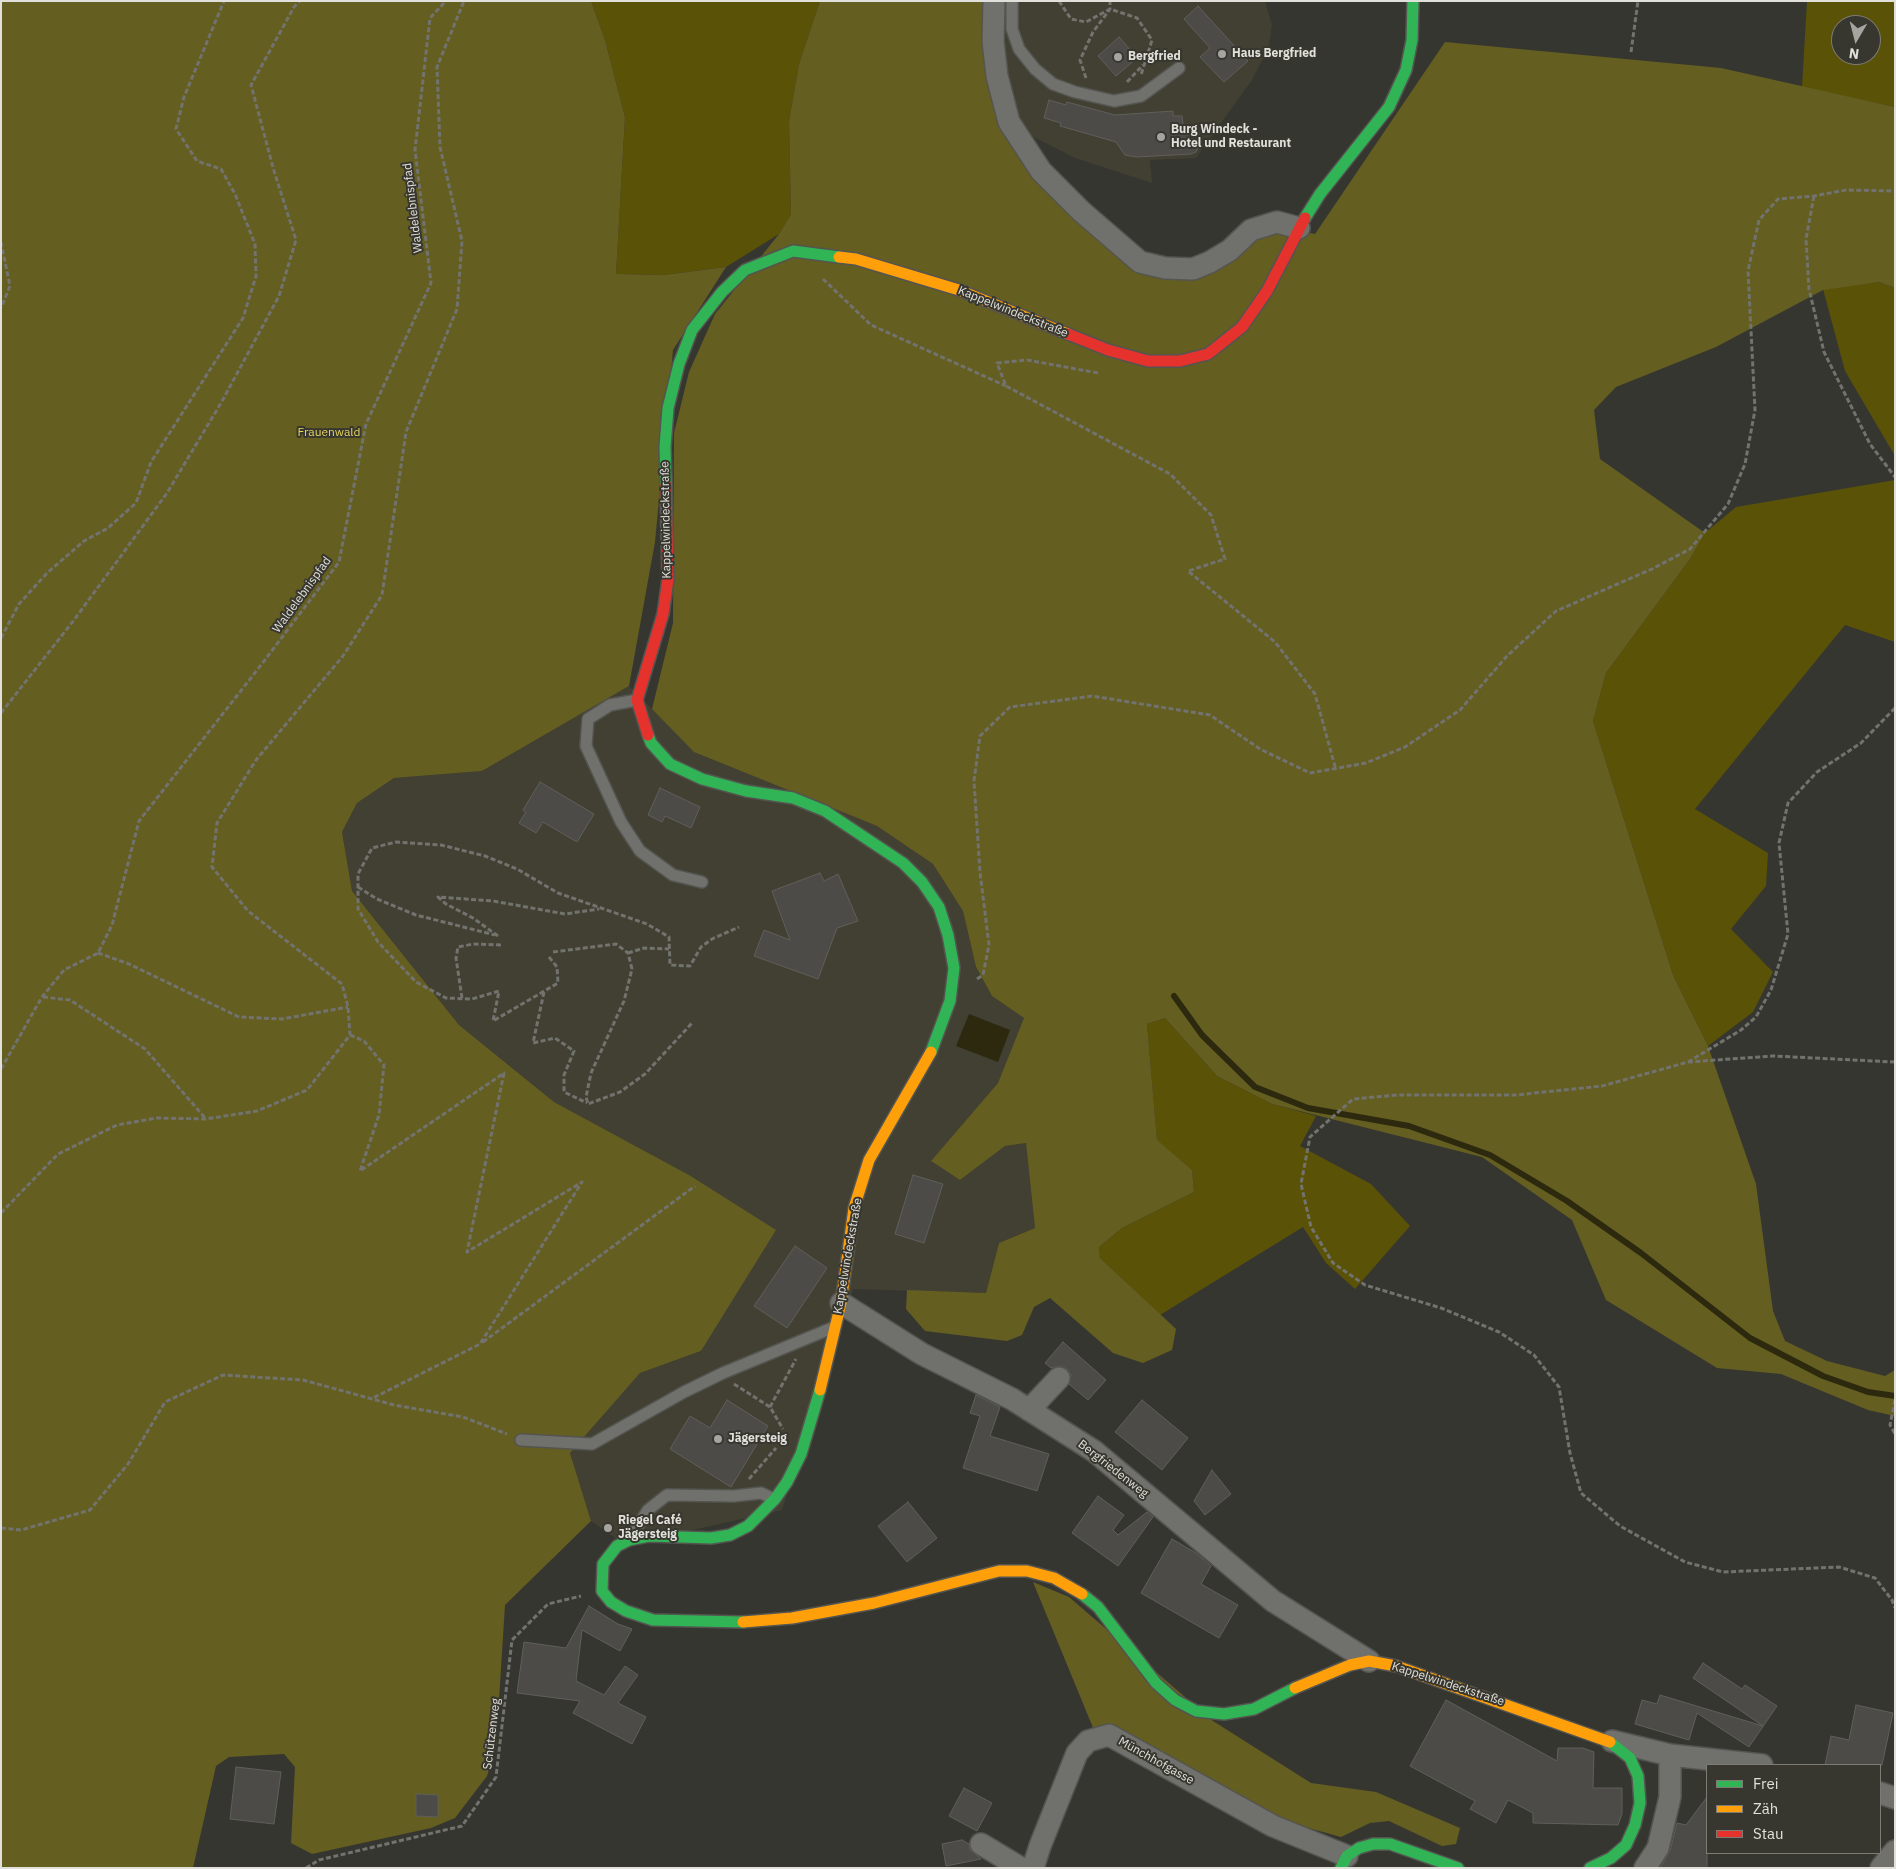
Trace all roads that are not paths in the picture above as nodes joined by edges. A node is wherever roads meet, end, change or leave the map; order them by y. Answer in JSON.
{"nodes":[{"id":1,"x":994,"y":1,"type":"edge"},
{"id":2,"x":1012,"y":1,"type":"edge"},
{"id":3,"x":1414,"y":1,"type":"edge"},
{"id":4,"x":1179,"y":68,"type":"dead end"},
{"id":5,"x":1299,"y":228,"type":"junction"},
{"id":6,"x":637,"y":700,"type":"junction"},
{"id":7,"x":702,"y":882,"type":"dead end"},
{"id":8,"x":841,"y":1303,"type":"junction"},
{"id":9,"x":836,"y":1326,"type":"junction"},
{"id":10,"x":1059,"y":1378,"type":"dead end"},
{"id":11,"x":1030,"y":1410,"type":"junction"},
{"id":12,"x":521,"y":1440,"type":"road end"},
{"id":13,"x":775,"y":1499,"type":"junction"},
{"id":14,"x":629,"y":1540,"type":"junction"},
{"id":15,"x":1369,"y":1661,"type":"junction"},
{"id":16,"x":1609,"y":1741,"type":"junction"},
{"id":17,"x":1670,"y":1755,"type":"junction"},
{"id":18,"x":1753,"y":1764,"type":"edge"},
{"id":19,"x":1881,"y":1793,"type":"edge"},
{"id":20,"x":1895,"y":1798,"type":"edge"},
{"id":21,"x":981,"y":1844,"type":"dead end"},
{"id":22,"x":1895,"y":1851,"type":"edge"},
{"id":23,"x":1344,"y":1862,"type":"edge"},
{"id":24,"x":1021,"y":1868,"type":"edge"},
{"id":25,"x":1033,"y":1868,"type":"edge"},
{"id":26,"x":1458,"y":1868,"type":"edge"},
{"id":27,"x":1590,"y":1868,"type":"edge"},
{"id":28,"x":1646,"y":1868,"type":"edge"},
{"id":29,"x":1881,"y":1868,"type":"edge"}],
"edges":[{"from":1,"to":5,"type":"street"},
{"from":2,"to":4,"type":"lane"},
{"from":3,"to":5,"type":"street","name":"Kappelwindeckstraße"},
{"from":5,"to":6,"type":"street","name":"Kappelwindeckstraße"},
{"from":6,"to":7,"type":"lane"},
{"from":6,"to":8,"type":"street","name":"Kappelwindeckstraße"},
{"from":8,"to":9,"type":"street","name":"Kappelwindeckstraße"},
{"from":8,"to":11,"type":"street","name":"Bergfriedenweg"},
{"from":9,"to":12,"type":"lane"},
{"from":9,"to":13,"type":"street","name":"Kappelwindeckstraße"},
{"from":10,"to":11,"type":"street"},
{"from":11,"to":15,"type":"street","name":"Bergfriedenweg"},
{"from":13,"to":14,"type":"street","name":"Kappelwindeckstraße"},
{"from":13,"to":14,"type":"lane"},
{"from":14,"to":15,"type":"street","name":"Kappelwindeckstraße"},
{"from":15,"to":16,"type":"street","name":"Kappelwindeckstraße"},
{"from":16,"to":17,"type":"street"},
{"from":16,"to":27,"type":"street","name":"Kappelwindeckstraße"},
{"from":17,"to":18,"type":"street"},
{"from":17,"to":28,"type":"street"},
{"from":19,"to":20,"type":"street"},
{"from":21,"to":24,"type":"street"},
{"from":22,"to":29,"type":"street"},
{"from":23,"to":25,"type":"street","name":"Münchhofgasse"},
{"from":23,"to":26,"type":"street"}]}
